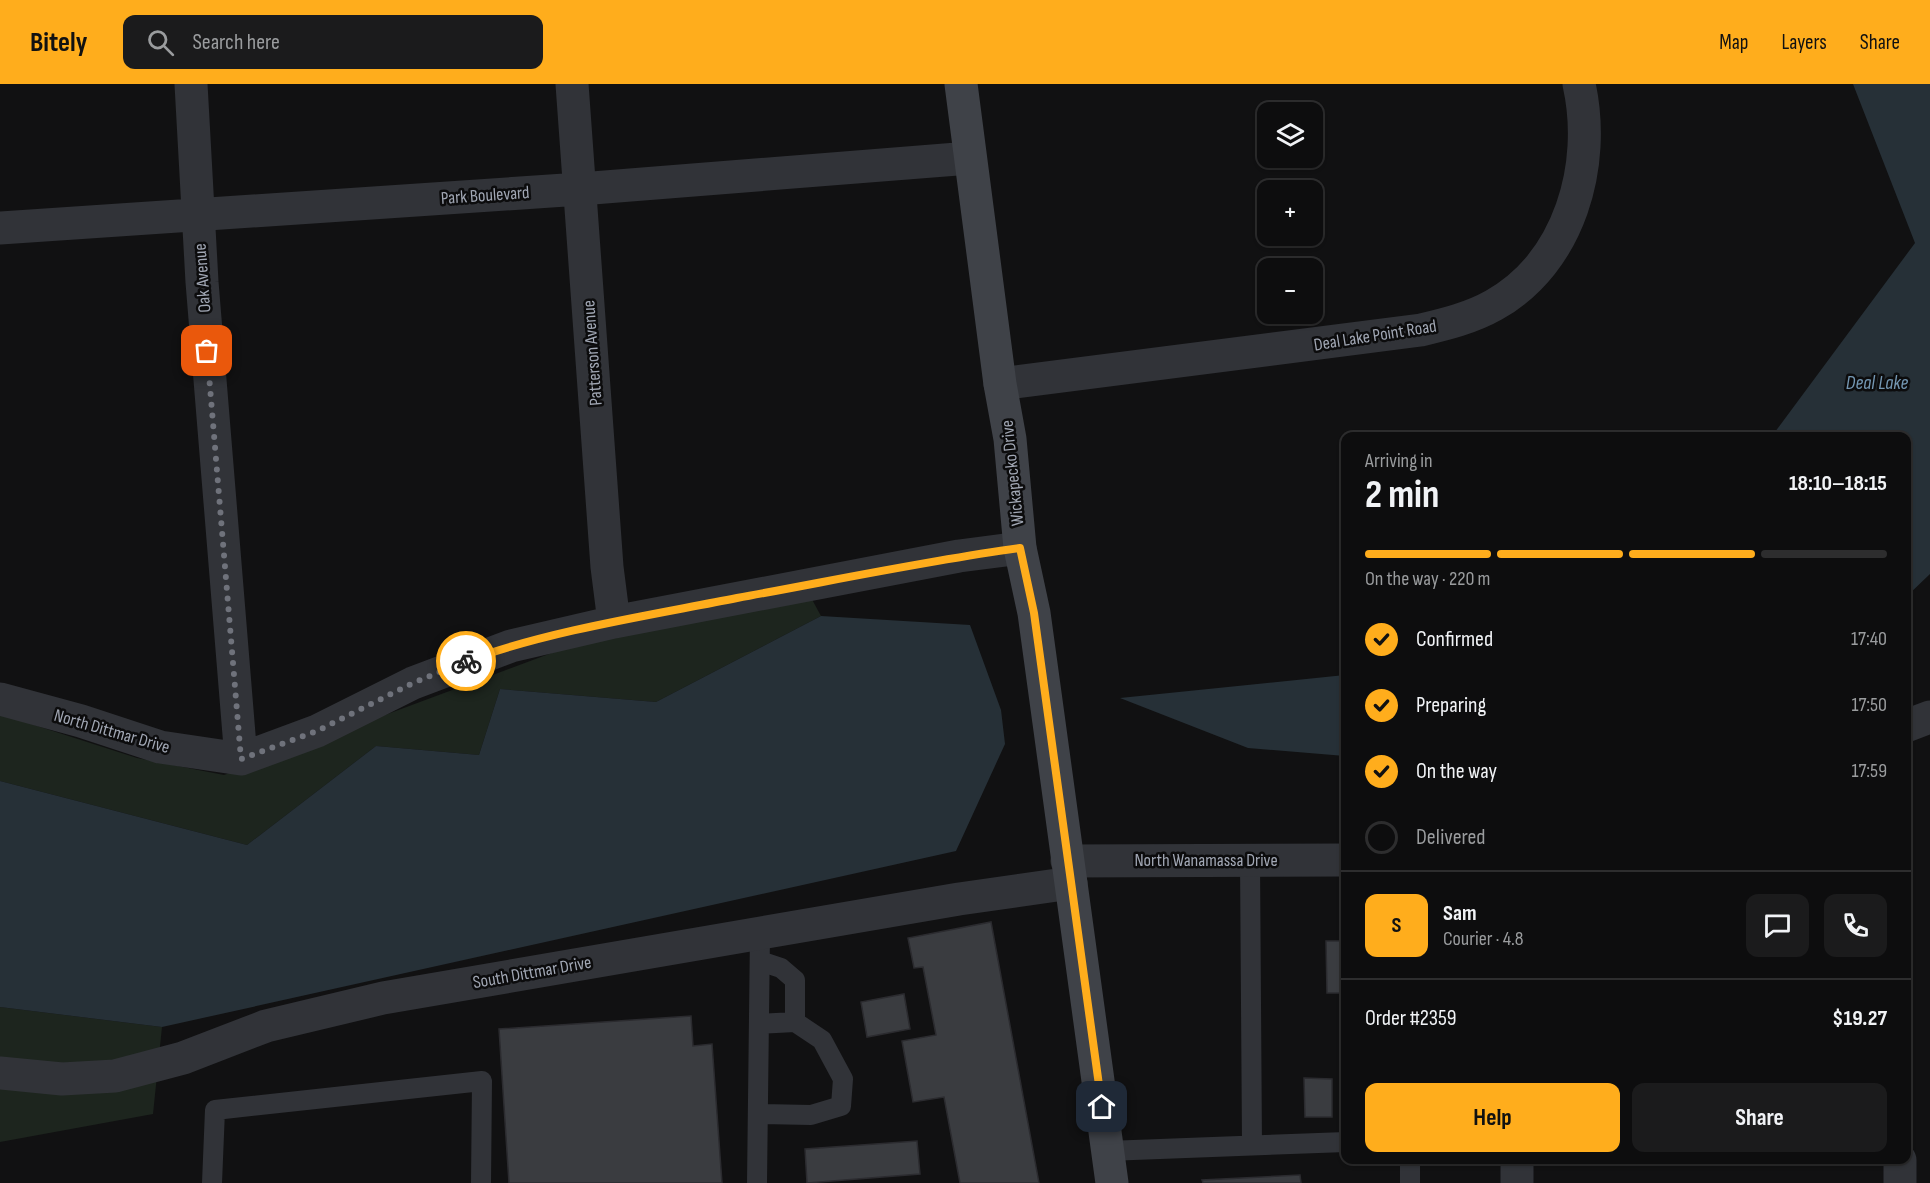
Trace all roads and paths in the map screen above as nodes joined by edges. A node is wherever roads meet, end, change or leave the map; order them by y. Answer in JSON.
{"nodes":[{"id":1,"x":191,"y":84,"type":"edge"},
{"id":2,"x":572,"y":84,"type":"edge"},
{"id":3,"x":961,"y":84,"type":"edge"},
{"id":4,"x":1579,"y":84,"type":"edge"},
{"id":5,"x":970,"y":158,"type":"junction"},
{"id":6,"x":580,"y":189,"type":"junction"},
{"id":7,"x":198,"y":214,"type":"junction"},
{"id":8,"x":0,"y":228,"type":"edge"},
{"id":9,"x":1000,"y":384,"type":"junction"},
{"id":10,"x":1020,"y":548,"type":"junction"},
{"id":11,"x":614,"y":622,"type":"junction"},
{"id":12,"x":0,"y":699,"type":"edge"},
{"id":13,"x":1930,"y":717,"type":"edge"},
{"id":14,"x":1911,"y":724,"type":"edge"},
{"id":15,"x":241,"y":759,"type":"junction"},
{"id":16,"x":1250,"y":860,"type":"junction"},
{"id":17,"x":1341,"y":860,"type":"edge"},
{"id":18,"x":1069,"y":872,"type":"junction"},
{"id":19,"x":760,"y":947,"type":"junction"},
{"id":20,"x":795,"y":1022,"type":"junction"},
{"id":21,"x":759,"y":1024,"type":"junction"},
{"id":22,"x":0,"y":1073,"type":"edge"},
{"id":23,"x":758,"y":1114,"type":"junction"},
{"id":24,"x":1341,"y":1142,"type":"edge"},
{"id":25,"x":1252,"y":1145,"type":"junction"},
{"id":26,"x":1107,"y":1151,"type":"junction"},
{"id":27,"x":1410,"y":1164,"type":"edge"},
{"id":28,"x":1517,"y":1164,"type":"edge"},
{"id":29,"x":1900,"y":1164,"type":"edge"},
{"id":30,"x":212,"y":1183,"type":"edge"},
{"id":31,"x":480,"y":1183,"type":"edge"},
{"id":32,"x":757,"y":1183,"type":"edge"},
{"id":33,"x":1112,"y":1183,"type":"edge"},
{"id":34,"x":1410,"y":1183,"type":"edge"},
{"id":35,"x":1517,"y":1183,"type":"edge"},
{"id":36,"x":1900,"y":1183,"type":"edge"}],
"edges":[{"from":1,"to":7,"type":"street","name":"Oak Avenue"},
{"from":2,"to":6,"type":"street","name":"Patterson Avenue"},
{"from":3,"to":5,"type":"street","name":"Wickapecko Drive"},
{"from":4,"to":9,"type":"street","name":"Deal Lake Point Road"},
{"from":5,"to":6,"type":"street","name":"Park Boulevard"},
{"from":5,"to":9,"type":"street","name":"Wickapecko Drive"},
{"from":6,"to":7,"type":"street","name":"Park Boulevard"},
{"from":6,"to":11,"type":"street","name":"Patterson Avenue"},
{"from":7,"to":8,"type":"street","name":"Park Boulevard"},
{"from":7,"to":15,"type":"street","name":"Oak Avenue"},
{"from":9,"to":10,"type":"street","name":"Wickapecko Drive"},
{"from":10,"to":11,"type":"street","name":"North Dittmar Drive"},
{"from":10,"to":18,"type":"street","name":"Wickapecko Drive"},
{"from":11,"to":15,"type":"street","name":"North Dittmar Drive"},
{"from":12,"to":15,"type":"street","name":"North Dittmar Drive"},
{"from":13,"to":14,"type":"street"},
{"from":16,"to":17,"type":"street","name":"North Wanamassa Drive"},
{"from":16,"to":18,"type":"street","name":"North Wanamassa Drive"},
{"from":16,"to":25,"type":"lane"},
{"from":18,"to":19,"type":"street","name":"South Dittmar Drive"},
{"from":18,"to":26,"type":"street","name":"Wickapecko Drive"},
{"from":19,"to":20,"type":"lane"},
{"from":19,"to":21,"type":"lane"},
{"from":19,"to":22,"type":"street","name":"South Dittmar Drive"},
{"from":20,"to":21,"type":"lane"},
{"from":20,"to":23,"type":"lane"},
{"from":21,"to":23,"type":"lane"},
{"from":23,"to":32,"type":"lane"},
{"from":24,"to":25,"type":"lane"},
{"from":25,"to":26,"type":"lane"},
{"from":26,"to":33,"type":"street","name":"Wickapecko Drive"},
{"from":27,"to":34,"type":"lane"},
{"from":28,"to":35,"type":"street"},
{"from":29,"to":36,"type":"street"},
{"from":30,"to":31,"type":"lane"}]}
